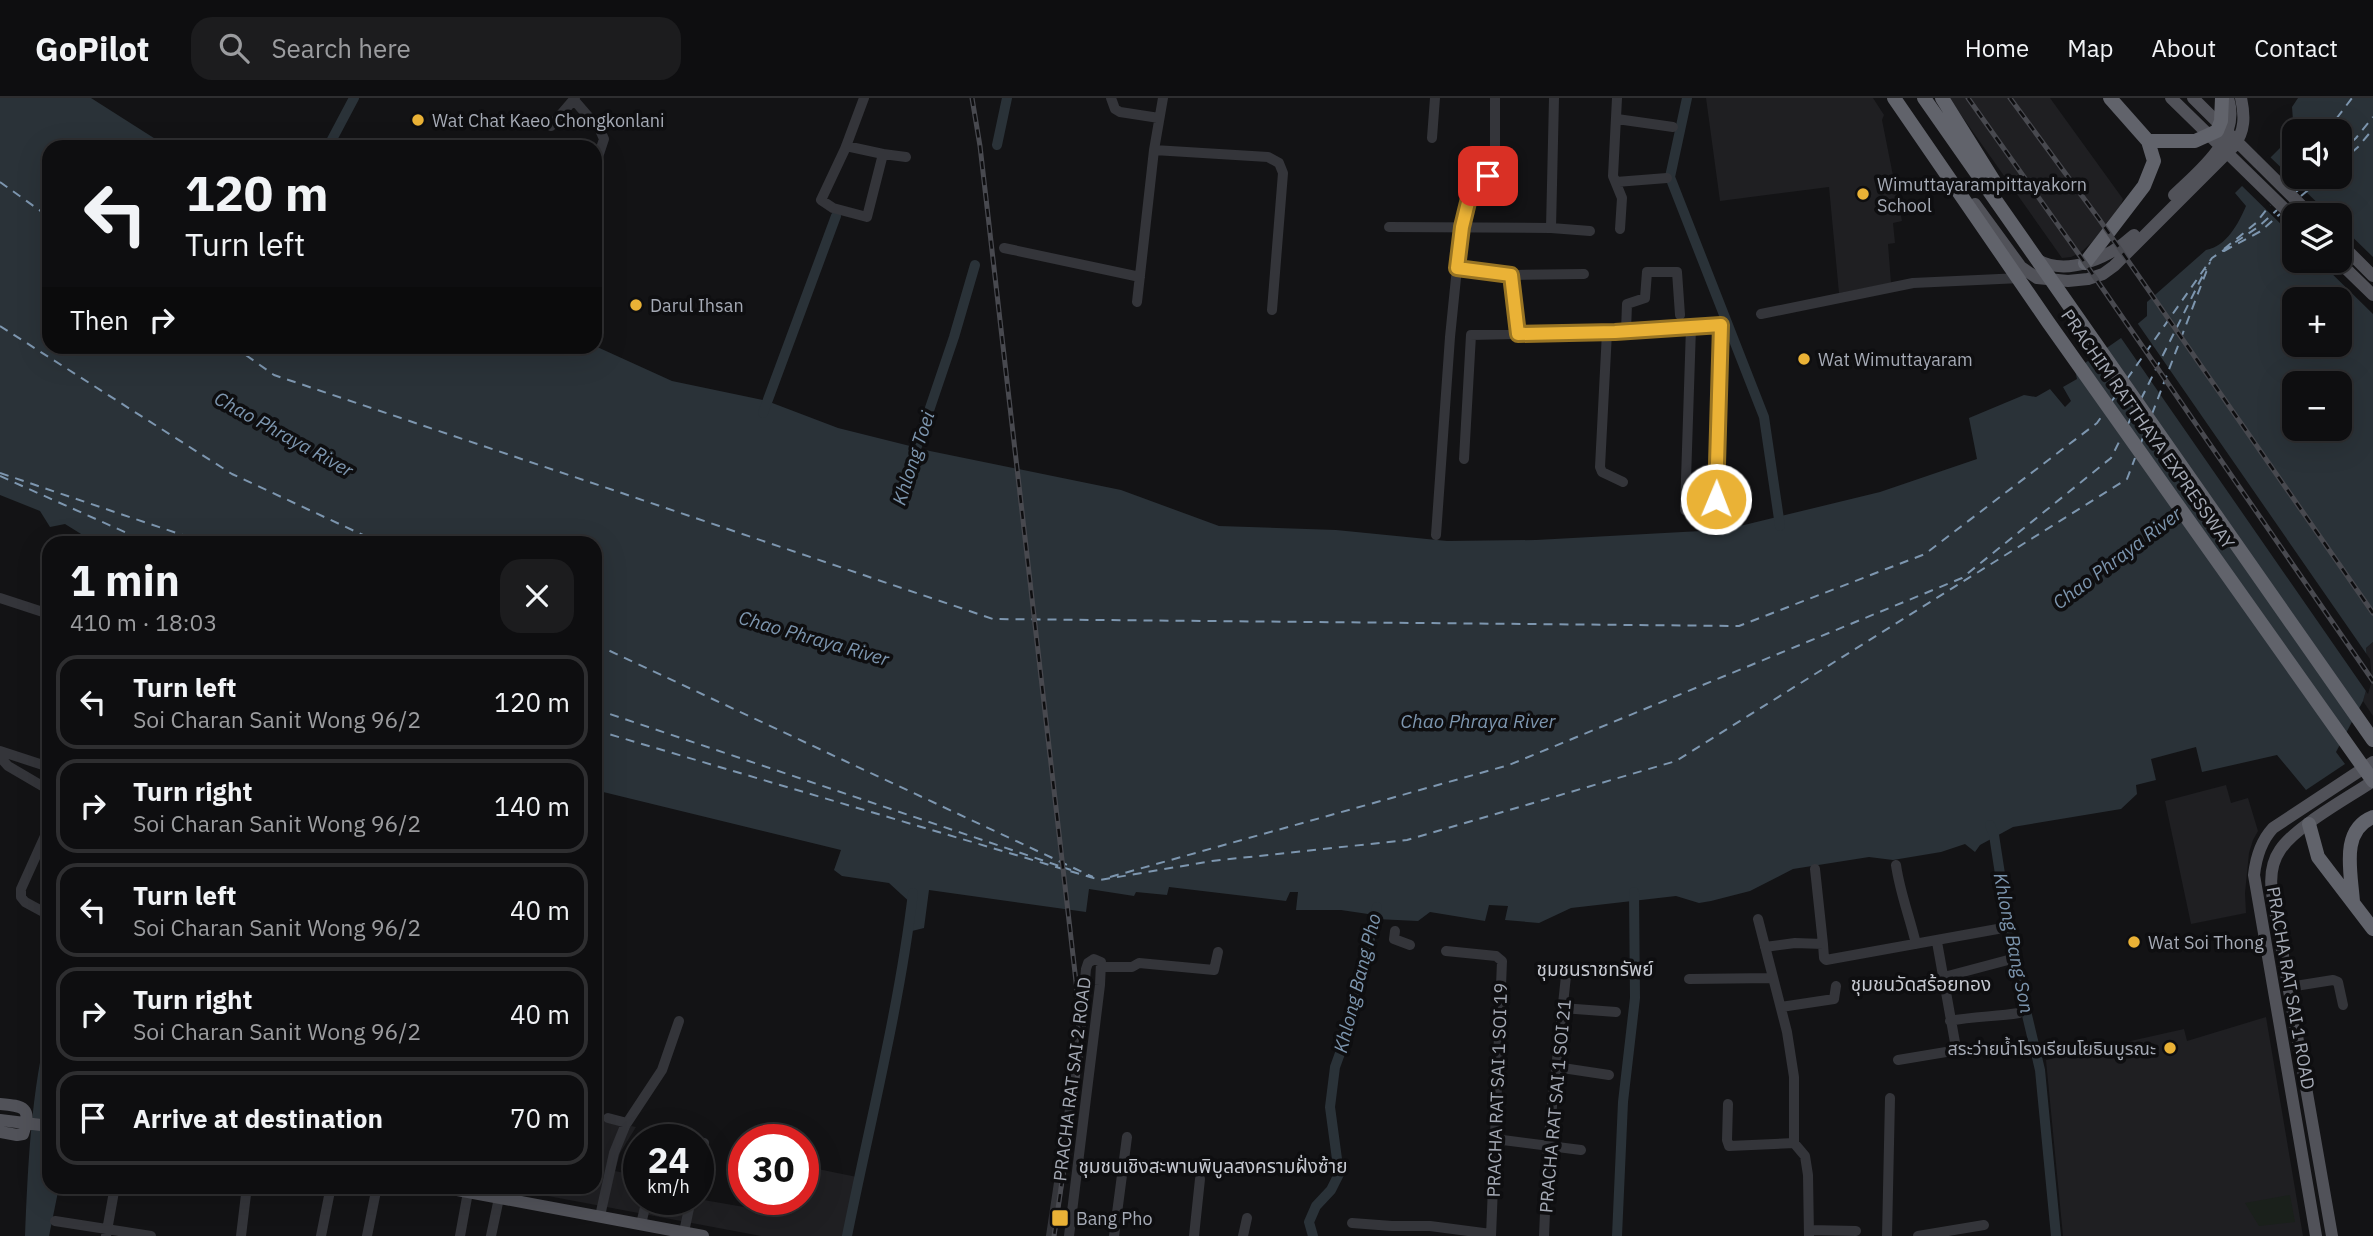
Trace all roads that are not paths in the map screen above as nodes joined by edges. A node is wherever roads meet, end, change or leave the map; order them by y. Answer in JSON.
{"nodes":[{"id":1,"x":864,"y":98,"type":"edge"},
{"id":2,"x":1111,"y":98,"type":"edge"},
{"id":3,"x":1163,"y":98,"type":"edge"},
{"id":4,"x":1435,"y":98,"type":"edge"},
{"id":5,"x":1496,"y":98,"type":"edge"},
{"id":6,"x":1554,"y":98,"type":"edge"},
{"id":7,"x":1617,"y":98,"type":"edge"},
{"id":8,"x":1896,"y":98,"type":"edge"},
{"id":9,"x":1922,"y":98,"type":"edge"},
{"id":10,"x":1942,"y":98,"type":"edge"},
{"id":11,"x":2109,"y":98,"type":"edge"},
{"id":12,"x":2171,"y":98,"type":"edge"},
{"id":13,"x":2193,"y":98,"type":"edge"},
{"id":14,"x":2222,"y":98,"type":"edge"},
{"id":15,"x":2228,"y":98,"type":"edge"},
{"id":16,"x":2241,"y":98,"type":"edge"},
{"id":17,"x":575,"y":99,"type":"edge"},
{"id":18,"x":1160,"y":118,"type":"junction"},
{"id":19,"x":1617,"y":119,"type":"junction"},
{"id":20,"x":551,"y":126,"type":"dead end"},
{"id":21,"x":1672,"y":127,"type":"dead end"},
{"id":22,"x":1432,"y":138,"type":"dead end"},
{"id":23,"x":2148,"y":141,"type":"junction"},
{"id":24,"x":602,"y":145,"type":"edge"},
{"id":25,"x":846,"y":146,"type":"junction"},
{"id":26,"x":1154,"y":150,"type":"junction"},
{"id":27,"x":883,"y":154,"type":"junction"},
{"id":28,"x":906,"y":157,"type":"dead end"},
{"id":29,"x":1667,"y":178,"type":"dead end"},
{"id":30,"x":1615,"y":182,"type":"junction"},
{"id":31,"x":2299,"y":203,"type":"edge"},
{"id":32,"x":2282,"y":206,"type":"edge"},
{"id":33,"x":1389,"y":227,"type":"dead end"},
{"id":34,"x":1462,"y":227,"type":"junction"},
{"id":35,"x":1551,"y":228,"type":"junction"},
{"id":36,"x":1620,"y":229,"type":"dead end"},
{"id":37,"x":1590,"y":231,"type":"dead end"},
{"id":38,"x":2022,"y":237,"type":"junction"},
{"id":39,"x":1004,"y":248,"type":"dead end"},
{"id":40,"x":2352,"y":255,"type":"edge"},
{"id":41,"x":2085,"y":263,"type":"junction"},
{"id":42,"x":1457,"y":268,"type":"junction"},
{"id":43,"x":2350,"y":273,"type":"edge"},
{"id":44,"x":1584,"y":274,"type":"dead end"},
{"id":45,"x":1511,"y":275,"type":"junction"},
{"id":46,"x":2373,"y":276,"type":"edge"},
{"id":47,"x":1140,"y":277,"type":"junction"},
{"id":48,"x":2035,"y":277,"type":"junction"},
{"id":49,"x":2373,"y":295,"type":"edge"},
{"id":50,"x":1137,"y":302,"type":"dead end"},
{"id":51,"x":1272,"y":310,"type":"dead end"},
{"id":52,"x":1680,"y":314,"type":"dead end"},
{"id":53,"x":1761,"y":314,"type":"dead end"},
{"id":54,"x":1691,"y":327,"type":"junction"},
{"id":55,"x":1626,"y":331,"type":"junction"},
{"id":56,"x":1606,"y":332,"type":"junction"},
{"id":57,"x":1518,"y":334,"type":"junction"},
{"id":58,"x":1464,"y":459,"type":"dead end"},
{"id":59,"x":1623,"y":482,"type":"dead end"},
{"id":60,"x":1716,"y":499,"type":"dead end"},
{"id":61,"x":1685,"y":510,"type":"dead end"},
{"id":62,"x":1436,"y":534,"type":"dead end"},
{"id":63,"x":0,"y":598,"type":"edge"},
{"id":64,"x":42,"y":612,"type":"edge"},
{"id":65,"x":2373,"y":740,"type":"edge"},
{"id":66,"x":0,"y":751,"type":"edge"},
{"id":67,"x":0,"y":757,"type":"edge"},
{"id":68,"x":2373,"y":762,"type":"edge"},
{"id":69,"x":42,"y":765,"type":"edge"},
{"id":70,"x":2373,"y":781,"type":"edge"},
{"id":71,"x":42,"y":786,"type":"edge"},
{"id":72,"x":2373,"y":817,"type":"edge"},
{"id":73,"x":2311,"y":822,"type":"junction"},
{"id":74,"x":42,"y":842,"type":"edge"},
{"id":75,"x":1896,"y":865,"type":"dead end"},
{"id":76,"x":1815,"y":869,"type":"dead end"},
{"id":77,"x":2353,"y":902,"type":"junction"},
{"id":78,"x":42,"y":911,"type":"edge"},
{"id":79,"x":1758,"y":919,"type":"dead end"},
{"id":80,"x":2003,"y":929,"type":"dead end"},
{"id":81,"x":2373,"y":929,"type":"edge"},
{"id":82,"x":1395,"y":931,"type":"dead end"},
{"id":83,"x":1937,"y":942,"type":"junction"},
{"id":84,"x":1823,"y":944,"type":"junction"},
{"id":85,"x":1916,"y":944,"type":"junction"},
{"id":86,"x":1410,"y":945,"type":"dead end"},
{"id":87,"x":1765,"y":947,"type":"junction"},
{"id":88,"x":1446,"y":951,"type":"dead end"},
{"id":89,"x":1218,"y":952,"type":"dead end"},
{"id":90,"x":2008,"y":960,"type":"dead end"},
{"id":91,"x":1102,"y":967,"type":"junction"},
{"id":92,"x":1566,"y":976,"type":"dead end"},
{"id":93,"x":1944,"y":977,"type":"junction"},
{"id":94,"x":1773,"y":978,"type":"junction"},
{"id":95,"x":1689,"y":979,"type":"dead end"},
{"id":96,"x":1836,"y":985,"type":"dead end"},
{"id":97,"x":2289,"y":987,"type":"junction"},
{"id":98,"x":2343,"y":1005,"type":"dead end"},
{"id":99,"x":1781,"y":1007,"type":"junction"},
{"id":100,"x":1562,"y":1008,"type":"junction"},
{"id":101,"x":1616,"y":1013,"type":"dead end"},
{"id":102,"x":2019,"y":1013,"type":"dead end"},
{"id":103,"x":679,"y":1021,"type":"dead end"},
{"id":104,"x":1950,"y":1021,"type":"junction"},
{"id":105,"x":2301,"y":1056,"type":"junction"},
{"id":106,"x":2285,"y":1059,"type":"junction"},
{"id":107,"x":1898,"y":1060,"type":"dead end"},
{"id":108,"x":1556,"y":1067,"type":"junction"},
{"id":109,"x":1609,"y":1075,"type":"dead end"},
{"id":110,"x":2306,"y":1086,"type":"junction"},
{"id":111,"x":2290,"y":1090,"type":"junction"},
{"id":112,"x":1890,"y":1098,"type":"dead end"},
{"id":113,"x":0,"y":1104,"type":"edge"},
{"id":114,"x":1728,"y":1104,"type":"dead end"},
{"id":115,"x":608,"y":1118,"type":"dead end"},
{"id":116,"x":0,"y":1120,"type":"edge"},
{"id":117,"x":627,"y":1123,"type":"junction"},
{"id":118,"x":42,"y":1125,"type":"edge"},
{"id":119,"x":0,"y":1132,"type":"edge"},
{"id":120,"x":1127,"y":1137,"type":"dead end"},
{"id":121,"x":1495,"y":1139,"type":"junction"},
{"id":122,"x":1794,"y":1143,"type":"junction"},
{"id":123,"x":1548,"y":1147,"type":"junction"},
{"id":124,"x":1581,"y":1150,"type":"dead end"},
{"id":125,"x":1200,"y":1179,"type":"dead end"},
{"id":126,"x":114,"y":1194,"type":"edge"},
{"id":127,"x":246,"y":1194,"type":"edge"},
{"id":128,"x":329,"y":1194,"type":"edge"},
{"id":129,"x":375,"y":1194,"type":"edge"},
{"id":130,"x":468,"y":1194,"type":"edge"},
{"id":131,"x":478,"y":1194,"type":"edge"},
{"id":132,"x":518,"y":1194,"type":"edge"},
{"id":133,"x":499,"y":1198,"type":"junction"},
{"id":134,"x":516,"y":1201,"type":"junction"},
{"id":135,"x":643,"y":1215,"type":"edge"},
{"id":136,"x":688,"y":1215,"type":"edge"},
{"id":137,"x":600,"y":1216,"type":"junction"},
{"id":138,"x":1247,"y":1217,"type":"dead end"},
{"id":139,"x":55,"y":1221,"type":"dead end"},
{"id":140,"x":1352,"y":1223,"type":"dead end"},
{"id":141,"x":641,"y":1224,"type":"junction"},
{"id":142,"x":1984,"y":1225,"type":"dead end"},
{"id":143,"x":1856,"y":1231,"type":"dead end"},
{"id":144,"x":662,"y":1232,"type":"edge"},
{"id":145,"x":684,"y":1232,"type":"junction"},
{"id":146,"x":107,"y":1233,"type":"edge"},
{"id":147,"x":1809,"y":1233,"type":"edge"},
{"id":148,"x":1491,"y":1235,"type":"edge"},
{"id":149,"x":151,"y":1236,"type":"edge"},
{"id":150,"x":242,"y":1236,"type":"edge"},
{"id":151,"x":321,"y":1236,"type":"edge"},
{"id":152,"x":367,"y":1236,"type":"edge"},
{"id":153,"x":460,"y":1236,"type":"edge"},
{"id":154,"x":491,"y":1236,"type":"edge"},
{"id":155,"x":703,"y":1236,"type":"edge"},
{"id":156,"x":1051,"y":1236,"type":"edge"},
{"id":157,"x":1069,"y":1236,"type":"edge"},
{"id":158,"x":1114,"y":1236,"type":"edge"},
{"id":159,"x":1194,"y":1236,"type":"edge"},
{"id":160,"x":1243,"y":1236,"type":"edge"},
{"id":161,"x":1544,"y":1236,"type":"edge"},
{"id":162,"x":1887,"y":1236,"type":"edge"},
{"id":163,"x":1918,"y":1236,"type":"edge"},
{"id":164,"x":2316,"y":1236,"type":"edge"},
{"id":165,"x":2332,"y":1236,"type":"edge"}],
"edges":[{"from":1,"to":25,"type":"street"},
{"from":2,"to":18,"type":"street"},
{"from":3,"to":18,"type":"street"},
{"from":4,"to":22,"type":"street"},
{"from":5,"to":34,"type":"street"},
{"from":6,"to":35,"type":"street"},
{"from":7,"to":19,"type":"street"},
{"from":8,"to":48,"type":"main road"},
{"from":8,"to":70,"type":"highway","name":"PRACHIM RATTHAYA EXPRESSWAY"},
{"from":9,"to":38,"type":"highway","name":"PRACHIM RATTHAYA EXPRESSWAY"},
{"from":9,"to":41,"type":"main road"},
{"from":10,"to":38,"type":"highway"},
{"from":11,"to":23,"type":"highway"},
{"from":12,"to":32,"type":"main road"},
{"from":13,"to":31,"type":"main road"},
{"from":14,"to":23,"type":"highway"},
{"from":15,"to":41,"type":"main road"},
{"from":16,"to":48,"type":"main road"},
{"from":17,"to":20,"type":"street"},
{"from":17,"to":24,"type":"street"},
{"from":18,"to":26,"type":"street"},
{"from":19,"to":21,"type":"street"},
{"from":19,"to":30,"type":"street"},
{"from":23,"to":41,"type":"highway"},
{"from":25,"to":27,"type":"street"},
{"from":25,"to":27,"type":"street"},
{"from":26,"to":47,"type":"street"},
{"from":26,"to":51,"type":"street"},
{"from":27,"to":28,"type":"street"},
{"from":29,"to":30,"type":"street"},
{"from":30,"to":36,"type":"street"},
{"from":33,"to":34,"type":"street"},
{"from":34,"to":35,"type":"street"},
{"from":34,"to":42,"type":"street"},
{"from":35,"to":37,"type":"street"},
{"from":38,"to":65,"type":"highway","name":"PRACHIM RATTHAYA EXPRESSWAY"},
{"from":39,"to":47,"type":"street"},
{"from":40,"to":46,"type":"main road"},
{"from":42,"to":45,"type":"street"},
{"from":42,"to":62,"type":"street"},
{"from":43,"to":49,"type":"main road"},
{"from":44,"to":45,"type":"street"},
{"from":45,"to":57,"type":"street"},
{"from":47,"to":50,"type":"street"},
{"from":48,"to":53,"type":"street"},
{"from":52,"to":55,"type":"street"},
{"from":54,"to":55,"type":"street"},
{"from":54,"to":60,"type":"street"},
{"from":54,"to":61,"type":"street"},
{"from":55,"to":56,"type":"street"},
{"from":56,"to":57,"type":"street"},
{"from":56,"to":59,"type":"street"},
{"from":57,"to":58,"type":"street"},
{"from":63,"to":64,"type":"street"},
{"from":66,"to":69,"type":"street"},
{"from":67,"to":71,"type":"street"},
{"from":68,"to":106,"type":"main road","name":"PRACHA RAT SAI 1 ROAD"},
{"from":70,"to":73,"type":"main road","name":"PRACHA RAT SAI 1 ROAD"},
{"from":72,"to":77,"type":"highway"},
{"from":73,"to":77,"type":"highway"},
{"from":73,"to":97,"type":"main road","name":"PRACHA RAT SAI 1 ROAD"},
{"from":74,"to":78,"type":"street"},
{"from":75,"to":85,"type":"street"},
{"from":76,"to":84,"type":"street"},
{"from":77,"to":81,"type":"highway"},
{"from":79,"to":87,"type":"street"},
{"from":80,"to":83,"type":"street"},
{"from":82,"to":86,"type":"street"},
{"from":83,"to":85,"type":"street"},
{"from":83,"to":93,"type":"street"},
{"from":84,"to":85,"type":"street"},
{"from":84,"to":87,"type":"street"},
{"from":87,"to":94,"type":"street"},
{"from":88,"to":121,"type":"street","name":"PRACHA RAT SAI 1 SOI 19"},
{"from":89,"to":91,"type":"street"},
{"from":90,"to":93,"type":"street"},
{"from":91,"to":156,"type":"street","name":"PRACHA RAT SAI 2 ROAD"},
{"from":91,"to":157,"type":"street","name":"PRACHA RAT SAI 2 ROAD"},
{"from":92,"to":100,"type":"street","name":"PRACHA RAT SAI 1 SOI 21"},
{"from":93,"to":104,"type":"street"},
{"from":94,"to":95,"type":"street"},
{"from":94,"to":99,"type":"street"},
{"from":96,"to":99,"type":"street"},
{"from":97,"to":98,"type":"street"},
{"from":97,"to":105,"type":"main road","name":"PRACHA RAT SAI 1 ROAD"},
{"from":99,"to":122,"type":"street"},
{"from":100,"to":101,"type":"street"},
{"from":100,"to":108,"type":"street","name":"PRACHA RAT SAI 1 SOI 21"},
{"from":102,"to":104,"type":"street"},
{"from":103,"to":117,"type":"street"},
{"from":104,"to":107,"type":"street"},
{"from":105,"to":106,"type":"main road"},
{"from":105,"to":110,"type":"main road","name":"PRACHA RAT SAI 1 ROAD"},
{"from":106,"to":111,"type":"main road","name":"PRACHA RAT SAI 1 ROAD"},
{"from":108,"to":109,"type":"street"},
{"from":108,"to":123,"type":"street","name":"PRACHA RAT SAI 1 SOI 21"},
{"from":110,"to":111,"type":"main road"},
{"from":110,"to":165,"type":"main road","name":"PRACHA RAT SAI 1 ROAD"},
{"from":111,"to":164,"type":"main road","name":"PRACHA RAT SAI 1 ROAD"},
{"from":112,"to":162,"type":"street"},
{"from":113,"to":119,"type":"main road"},
{"from":114,"to":122,"type":"street"},
{"from":115,"to":117,"type":"street"},
{"from":116,"to":118,"type":"main road"},
{"from":117,"to":137,"type":"street"},
{"from":120,"to":158,"type":"street"},
{"from":121,"to":123,"type":"street"},
{"from":121,"to":148,"type":"street","name":"PRACHA RAT SAI 1 SOI 19"},
{"from":122,"to":147,"type":"street"},
{"from":123,"to":124,"type":"street"},
{"from":123,"to":161,"type":"street","name":"PRACHA RAT SAI 1 SOI 21"},
{"from":125,"to":159,"type":"street"},
{"from":126,"to":146,"type":"street"},
{"from":127,"to":150,"type":"street"},
{"from":128,"to":151,"type":"street"},
{"from":129,"to":152,"type":"street"},
{"from":130,"to":153,"type":"street"},
{"from":131,"to":133,"type":"main road"},
{"from":132,"to":134,"type":"street"},
{"from":133,"to":134,"type":"main road"},
{"from":133,"to":154,"type":"street"},
{"from":134,"to":137,"type":"main road"},
{"from":135,"to":141,"type":"street"},
{"from":136,"to":145,"type":"street"},
{"from":137,"to":141,"type":"main road"},
{"from":138,"to":160,"type":"street"},
{"from":139,"to":146,"type":"street"},
{"from":140,"to":148,"type":"street"},
{"from":141,"to":144,"type":"main road"},
{"from":142,"to":163,"type":"street"},
{"from":143,"to":147,"type":"street"},
{"from":144,"to":145,"type":"main road"},
{"from":145,"to":155,"type":"main road"},
{"from":146,"to":149,"type":"street"}]}
